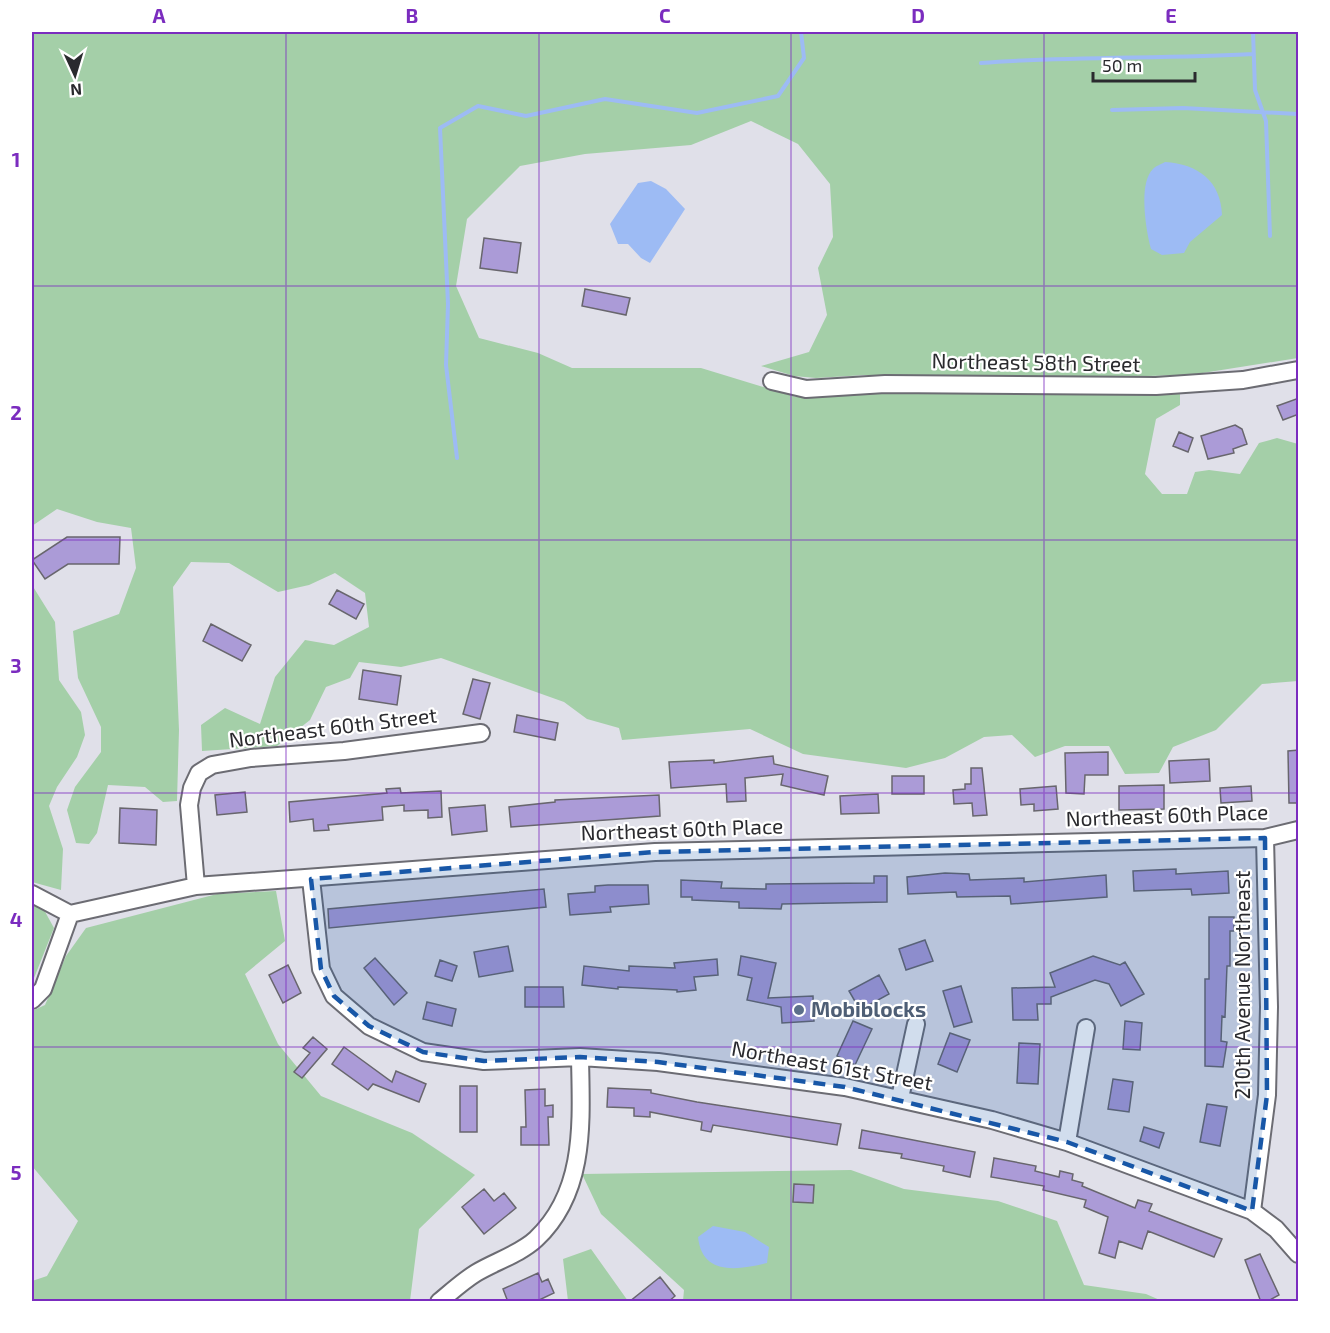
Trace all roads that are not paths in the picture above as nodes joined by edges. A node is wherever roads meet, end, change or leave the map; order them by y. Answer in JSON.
{"nodes":[{"id":1,"x":1299,"y":369,"type":"edge"},
{"id":2,"x":772,"y":381,"type":"dead end"},
{"id":3,"x":481,"y":733,"type":"dead end"},
{"id":4,"x":1299,"y":830,"type":"edge"},
{"id":5,"x":1265,"y":838,"type":"junction"},
{"id":6,"x":311,"y":879,"type":"junction"},
{"id":7,"x":196,"y":886,"type":"junction"},
{"id":8,"x":32,"y":894,"type":"edge"},
{"id":9,"x":70,"y":914,"type":"junction"},
{"id":10,"x":34,"y":998,"type":"edge"},
{"id":11,"x":916,"y":1024,"type":"dead end"},
{"id":12,"x":1086,"y":1028,"type":"dead end"},
{"id":13,"x":580,"y":1057,"type":"junction"},
{"id":14,"x":900,"y":1098,"type":"junction"},
{"id":15,"x":1067,"y":1142,"type":"junction"},
{"id":16,"x":1252,"y":1211,"type":"junction"},
{"id":17,"x":1299,"y":1254,"type":"edge"},
{"id":18,"x":439,"y":1302,"type":"edge"}],
"edges":[{"from":1,"to":2,"type":"street","name":"Northeast 58th Street"},
{"from":3,"to":7,"type":"street","name":"Northeast 60th Street"},
{"from":4,"to":5,"type":"street","name":"Northeast 60th Place"},
{"from":5,"to":6,"type":"street","name":"Northeast 60th Place"},
{"from":5,"to":16,"type":"street","name":"210th Avenue Northeast"},
{"from":6,"to":7,"type":"street","name":"Northeast 60th Place"},
{"from":6,"to":13,"type":"street","name":"Northeast 61st Street"},
{"from":7,"to":9,"type":"street","name":"Northeast 60th Place"},
{"from":8,"to":9,"type":"street"},
{"from":9,"to":10,"type":"street"},
{"from":11,"to":14,"type":"street"},
{"from":12,"to":15,"type":"street"},
{"from":13,"to":14,"type":"street","name":"Northeast 61st Street"},
{"from":13,"to":18,"type":"street"},
{"from":14,"to":15,"type":"street","name":"Northeast 61st Street"},
{"from":15,"to":16,"type":"street","name":"Northeast 61st Street"},
{"from":16,"to":17,"type":"street"}]}
